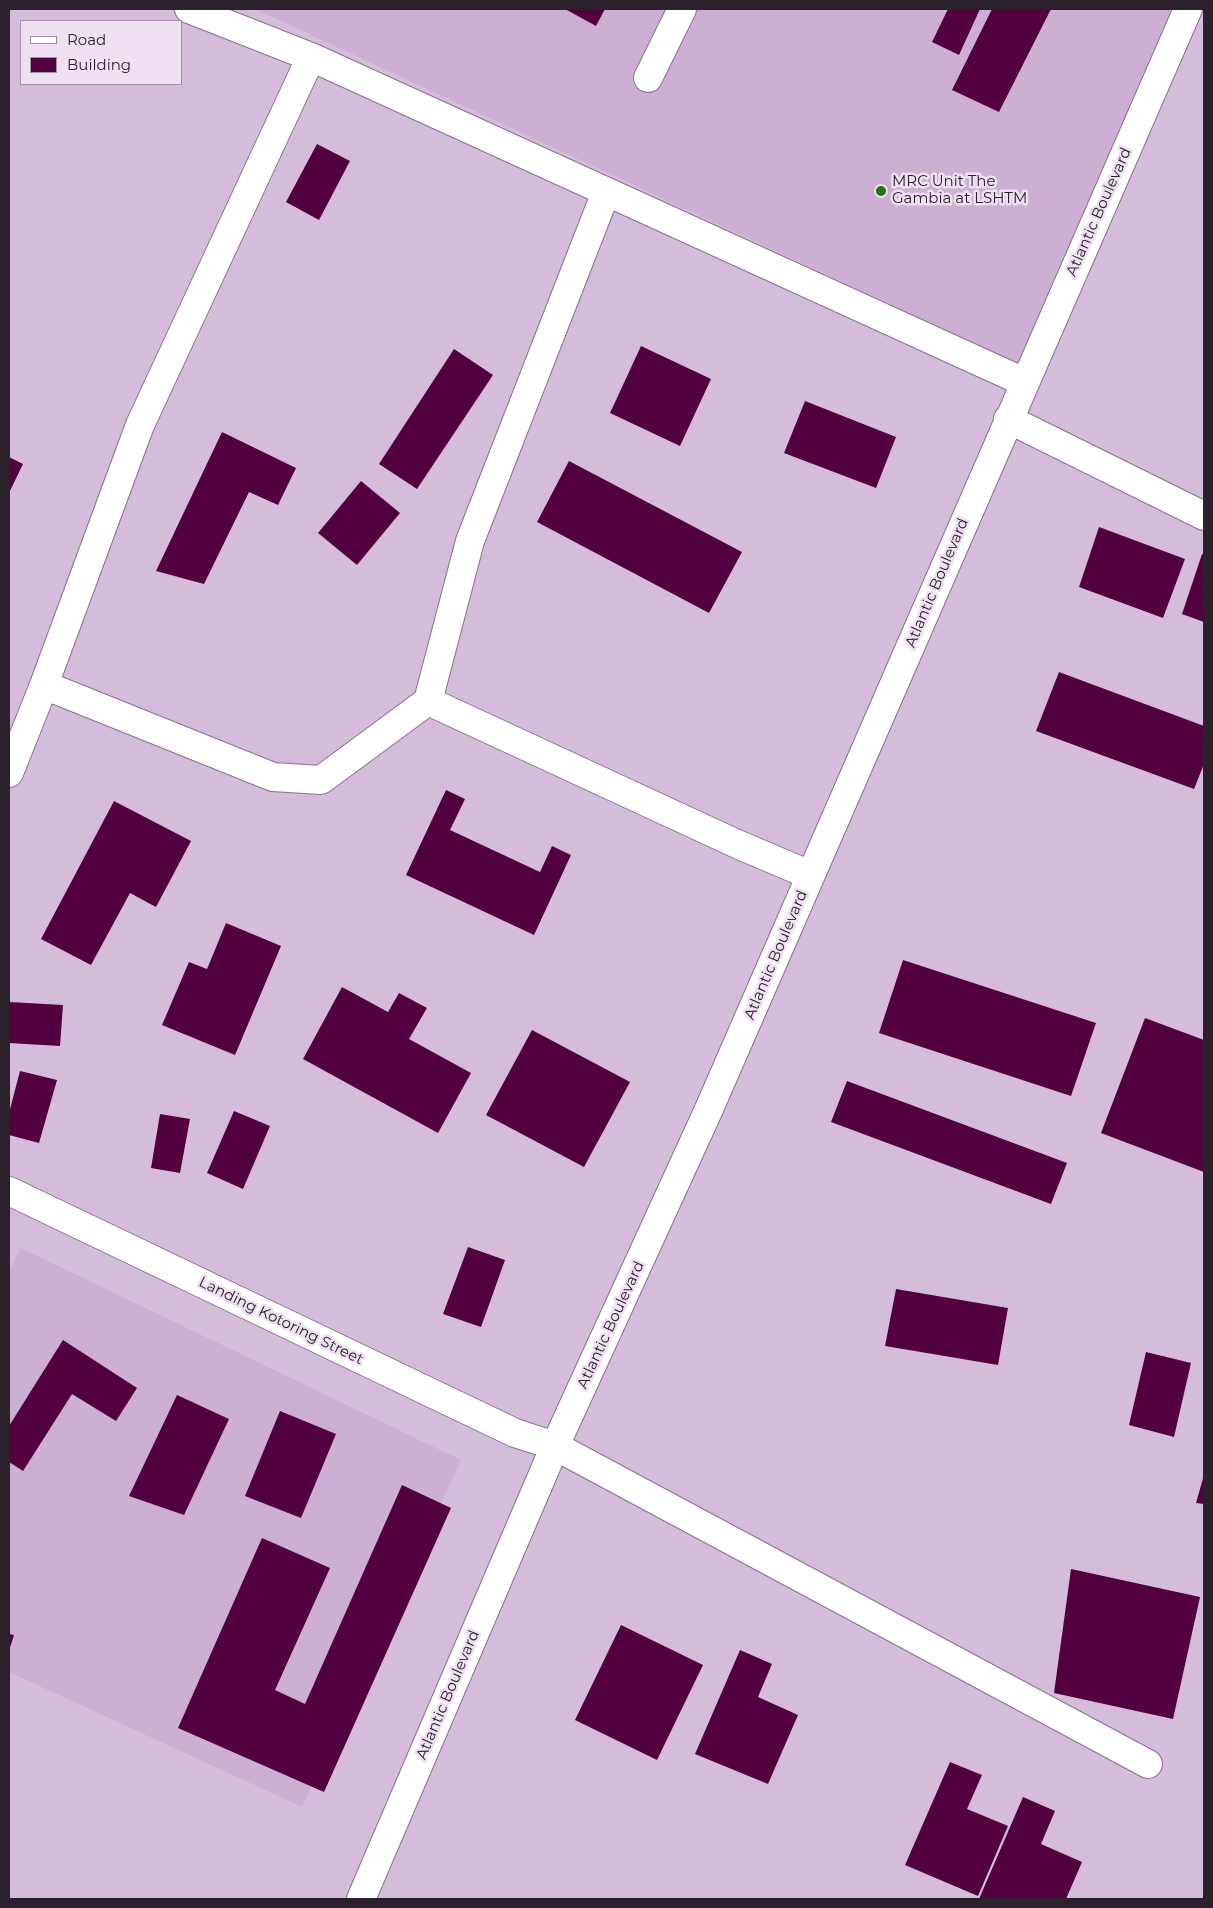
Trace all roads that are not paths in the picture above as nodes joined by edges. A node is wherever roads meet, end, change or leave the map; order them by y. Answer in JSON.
{"nodes":[{"id":1,"x":189,"y":9,"type":"edge"},
{"id":2,"x":682,"y":9,"type":"edge"},
{"id":3,"x":1188,"y":9,"type":"edge"},
{"id":4,"x":311,"y":57,"type":"junction"},
{"id":5,"x":648,"y":78,"type":"dead end"},
{"id":6,"x":606,"y":192,"type":"junction"},
{"id":7,"x":1024,"y":382,"type":"junction"},
{"id":8,"x":1008,"y":419,"type":"junction"},
{"id":9,"x":1204,"y":516,"type":"edge"},
{"id":10,"x":44,"y":685,"type":"junction"},
{"id":11,"x":428,"y":701,"type":"junction"},
{"id":12,"x":9,"y":773,"type":"edge"},
{"id":13,"x":810,"y":875,"type":"junction"},
{"id":14,"x":9,"y":1191,"type":"edge"},
{"id":15,"x":555,"y":1446,"type":"junction"},
{"id":16,"x":1148,"y":1764,"type":"dead end"},
{"id":17,"x":360,"y":1899,"type":"edge"}],
"edges":[{"from":1,"to":4,"type":"street"},
{"from":2,"to":5,"type":"street"},
{"from":3,"to":7,"type":"street","name":"Atlantic Boulevard"},
{"from":4,"to":6,"type":"street"},
{"from":4,"to":10,"type":"street"},
{"from":6,"to":7,"type":"street"},
{"from":6,"to":11,"type":"street"},
{"from":7,"to":8,"type":"street","name":"Atlantic Boulevard"},
{"from":8,"to":9,"type":"street"},
{"from":8,"to":13,"type":"street","name":"Atlantic Boulevard"},
{"from":10,"to":11,"type":"street"},
{"from":10,"to":12,"type":"street"},
{"from":11,"to":13,"type":"street"},
{"from":13,"to":15,"type":"street","name":"Atlantic Boulevard"},
{"from":14,"to":15,"type":"street","name":"Landing Kotoring Street"},
{"from":15,"to":16,"type":"street","name":"Landing Kotoring Street"},
{"from":15,"to":17,"type":"street","name":"Atlantic Boulevard"}]}
